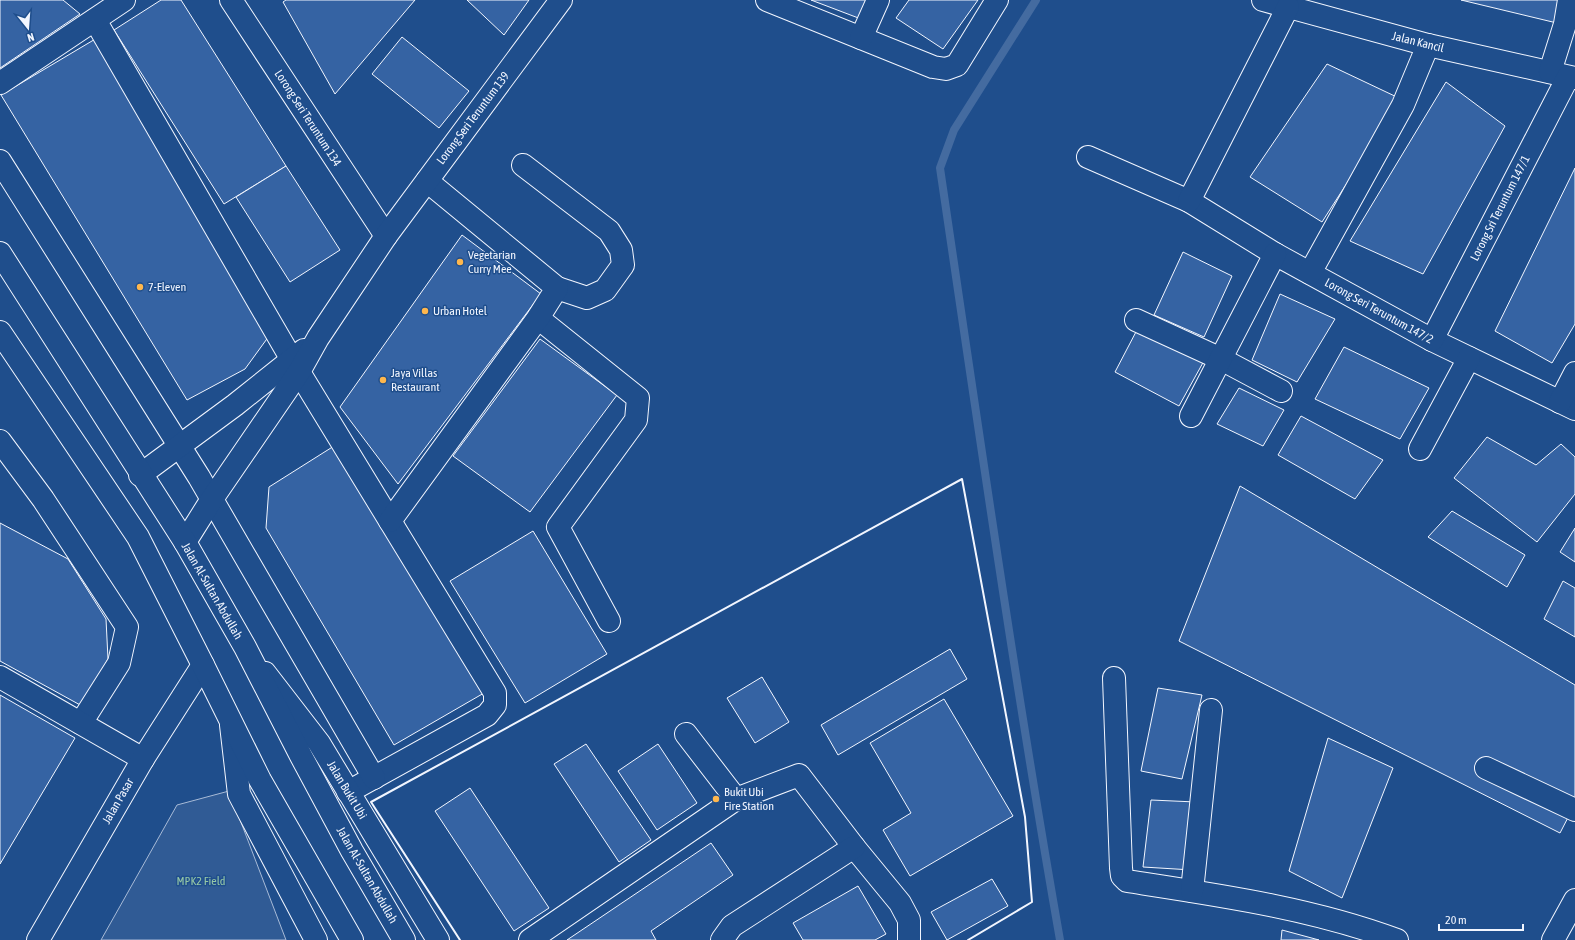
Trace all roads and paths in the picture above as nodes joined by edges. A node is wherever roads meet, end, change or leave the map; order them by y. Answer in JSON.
{"nodes":[{"id":1,"x":231,"y":0,"type":"edge"},
{"id":2,"x":561,"y":0,"type":"edge"},
{"id":3,"x":767,"y":0,"type":"edge"},
{"id":4,"x":878,"y":0,"type":"edge"},
{"id":5,"x":997,"y":0,"type":"edge"},
{"id":6,"x":1263,"y":0,"type":"edge"},
{"id":7,"x":1569,"y":0,"type":"edge"},
{"id":8,"x":106,"y":7,"type":"edge"},
{"id":9,"x":1288,"y":7,"type":"junction"},
{"id":10,"x":861,"y":38,"type":"junction"},
{"id":11,"x":1428,"y":45,"type":"junction"},
{"id":12,"x":1564,"y":76,"type":"edge"},
{"id":13,"x":0,"y":83,"type":"edge"},
{"id":14,"x":1088,"y":157,"type":"dead end"},
{"id":15,"x":0,"y":161,"type":"edge"},
{"id":16,"x":522,"y":165,"type":"dead end"},
{"id":17,"x":427,"y":181,"type":"junction"},
{"id":18,"x":1190,"y":200,"type":"junction"},
{"id":19,"x":386,"y":236,"type":"junction"},
{"id":20,"x":0,"y":254,"type":"edge"},
{"id":21,"x":1275,"y":254,"type":"junction"},
{"id":22,"x":1310,"y":273,"type":"junction"},
{"id":23,"x":557,"y":288,"type":"junction"},
{"id":24,"x":538,"y":318,"type":"junction"},
{"id":25,"x":1136,"y":320,"type":"dead end"},
{"id":26,"x":0,"y":332,"type":"edge"},
{"id":27,"x":1432,"y":340,"type":"junction"},
{"id":28,"x":1469,"y":358,"type":"junction"},
{"id":29,"x":1221,"y":359,"type":"junction"},
{"id":30,"x":296,"y":366,"type":"junction"},
{"id":31,"x":1575,"y":373,"type":"edge"},
{"id":32,"x":1280,"y":391,"type":"dead end"},
{"id":33,"x":1567,"y":405,"type":"edge"},
{"id":34,"x":1191,"y":416,"type":"dead end"},
{"id":35,"x":0,"y":441,"type":"edge"},
{"id":36,"x":179,"y":446,"type":"junction"},
{"id":37,"x":1420,"y":449,"type":"dead end"},
{"id":38,"x":140,"y":474,"type":"junction"},
{"id":39,"x":212,"y":500,"type":"junction"},
{"id":40,"x":390,"y":521,"type":"junction"},
{"id":41,"x":184,"y":542,"type":"junction"},
{"id":42,"x":609,"y":621,"type":"dead end"},
{"id":43,"x":245,"y":647,"type":"junction"},
{"id":44,"x":204,"y":665,"type":"junction"},
{"id":45,"x":0,"y":677,"type":"edge"},
{"id":46,"x":1114,"y":678,"type":"dead end"},
{"id":47,"x":1210,"y":710,"type":"dead end"},
{"id":48,"x":81,"y":723,"type":"junction"},
{"id":49,"x":231,"y":724,"type":"junction"},
{"id":50,"x":686,"y":734,"type":"dead end"},
{"id":51,"x":143,"y":759,"type":"junction"},
{"id":52,"x":1486,"y":768,"type":"dead end"},
{"id":53,"x":374,"y":778,"type":"junction"},
{"id":54,"x":348,"y":792,"type":"junction"},
{"id":55,"x":736,"y":798,"type":"junction"},
{"id":56,"x":1575,"y":810,"type":"edge"},
{"id":57,"x":854,"y":847,"type":"junction"},
{"id":58,"x":1192,"y":891,"type":"junction"},
{"id":59,"x":1575,"y":900,"type":"edge"},
{"id":60,"x":37,"y":938,"type":"edge"},
{"id":61,"x":316,"y":940,"type":"edge"},
{"id":62,"x":352,"y":940,"type":"edge"},
{"id":63,"x":404,"y":940,"type":"edge"},
{"id":64,"x":438,"y":940,"type":"edge"},
{"id":65,"x":530,"y":940,"type":"edge"},
{"id":66,"x":722,"y":940,"type":"edge"},
{"id":67,"x":909,"y":940,"type":"edge"},
{"id":68,"x":1397,"y":940,"type":"edge"},
{"id":69,"x":1553,"y":940,"type":"edge"}],
"edges":[{"from":1,"to":19,"type":"street","name":"Lorong Seri Teruntum 134"},
{"from":2,"to":17,"type":"street","name":"Lorong Seri Teruntum 139"},
{"from":3,"to":10,"type":"street"},
{"from":4,"to":10,"type":"street"},
{"from":5,"to":10,"type":"street"},
{"from":6,"to":9,"type":"street","name":"Jalan Kancil"},
{"from":7,"to":12,"type":"street","name":"Lorong Sri Teruntum 147/1"},
{"from":8,"to":13,"type":"street"},
{"from":8,"to":30,"type":"street"},
{"from":9,"to":11,"type":"street","name":"Jalan Kancil"},
{"from":9,"to":18,"type":"street"},
{"from":11,"to":12,"type":"street","name":"Jalan Kancil"},
{"from":11,"to":22,"type":"street"},
{"from":12,"to":27,"type":"street","name":"Lorong Sri Teruntum 147/1"},
{"from":14,"to":18,"type":"street","name":"Lorong Seri Teruntum 147/2"},
{"from":15,"to":36,"type":"street"},
{"from":16,"to":23,"type":"street"},
{"from":17,"to":19,"type":"street","name":"Lorong Seri Teruntum 139"},
{"from":17,"to":23,"type":"street"},
{"from":18,"to":21,"type":"street","name":"Lorong Seri Teruntum 147/2"},
{"from":19,"to":30,"type":"street","name":"Lorong Seri Teruntum 139"},
{"from":20,"to":38,"type":"street","name":"Jalan Al-Sultan Abdullah"},
{"from":21,"to":22,"type":"street","name":"Lorong Seri Teruntum 147/2"},
{"from":21,"to":29,"type":"street"},
{"from":22,"to":27,"type":"street","name":"Lorong Seri Teruntum 147/2"},
{"from":23,"to":24,"type":"street"},
{"from":24,"to":40,"type":"street"},
{"from":24,"to":42,"type":"street"},
{"from":25,"to":29,"type":"street"},
{"from":26,"to":44,"type":"street"},
{"from":27,"to":28,"type":"street","name":"Lorong Seri Teruntum 147/2"},
{"from":28,"to":33,"type":"street","name":"Lorong Seri Teruntum 147/2"},
{"from":28,"to":37,"type":"street"},
{"from":29,"to":32,"type":"street"},
{"from":29,"to":34,"type":"street"},
{"from":30,"to":36,"type":"street","name":"Lorong Seri Teruntum 139"},
{"from":30,"to":39,"type":"street"},
{"from":30,"to":40,"type":"street"},
{"from":31,"to":33,"type":"street"},
{"from":35,"to":48,"type":"street"},
{"from":36,"to":38,"type":"street","name":"Lorong Seri Teruntum 139"},
{"from":36,"to":39,"type":"street"},
{"from":38,"to":41,"type":"street","name":"Jalan Al-Sultan Abdullah"},
{"from":39,"to":41,"type":"street"},
{"from":39,"to":53,"type":"street"},
{"from":40,"to":53,"type":"street"},
{"from":41,"to":43,"type":"street","name":"Jalan Al-Sultan Abdullah"},
{"from":43,"to":54,"type":"street","name":"Jalan Bukit Ubi"},
{"from":43,"to":63,"type":"street","name":"Jalan Al-Sultan Abdullah"},
{"from":44,"to":49,"type":"street"},
{"from":44,"to":51,"type":"street","name":"Jalan Pasar"},
{"from":45,"to":48,"type":"street"},
{"from":46,"to":58,"type":"street"},
{"from":47,"to":58,"type":"street"},
{"from":48,"to":51,"type":"street"},
{"from":49,"to":61,"type":"street"},
{"from":49,"to":62,"type":"street"},
{"from":50,"to":55,"type":"street"},
{"from":51,"to":60,"type":"street","name":"Jalan Pasar"},
{"from":52,"to":56,"type":"street"},
{"from":53,"to":54,"type":"street"},
{"from":54,"to":64,"type":"street","name":"Jalan Bukit Ubi"},
{"from":55,"to":57,"type":"street"},
{"from":55,"to":65,"type":"street"},
{"from":57,"to":66,"type":"street"},
{"from":57,"to":67,"type":"street"},
{"from":58,"to":68,"type":"street"},
{"from":59,"to":69,"type":"street"}]}
